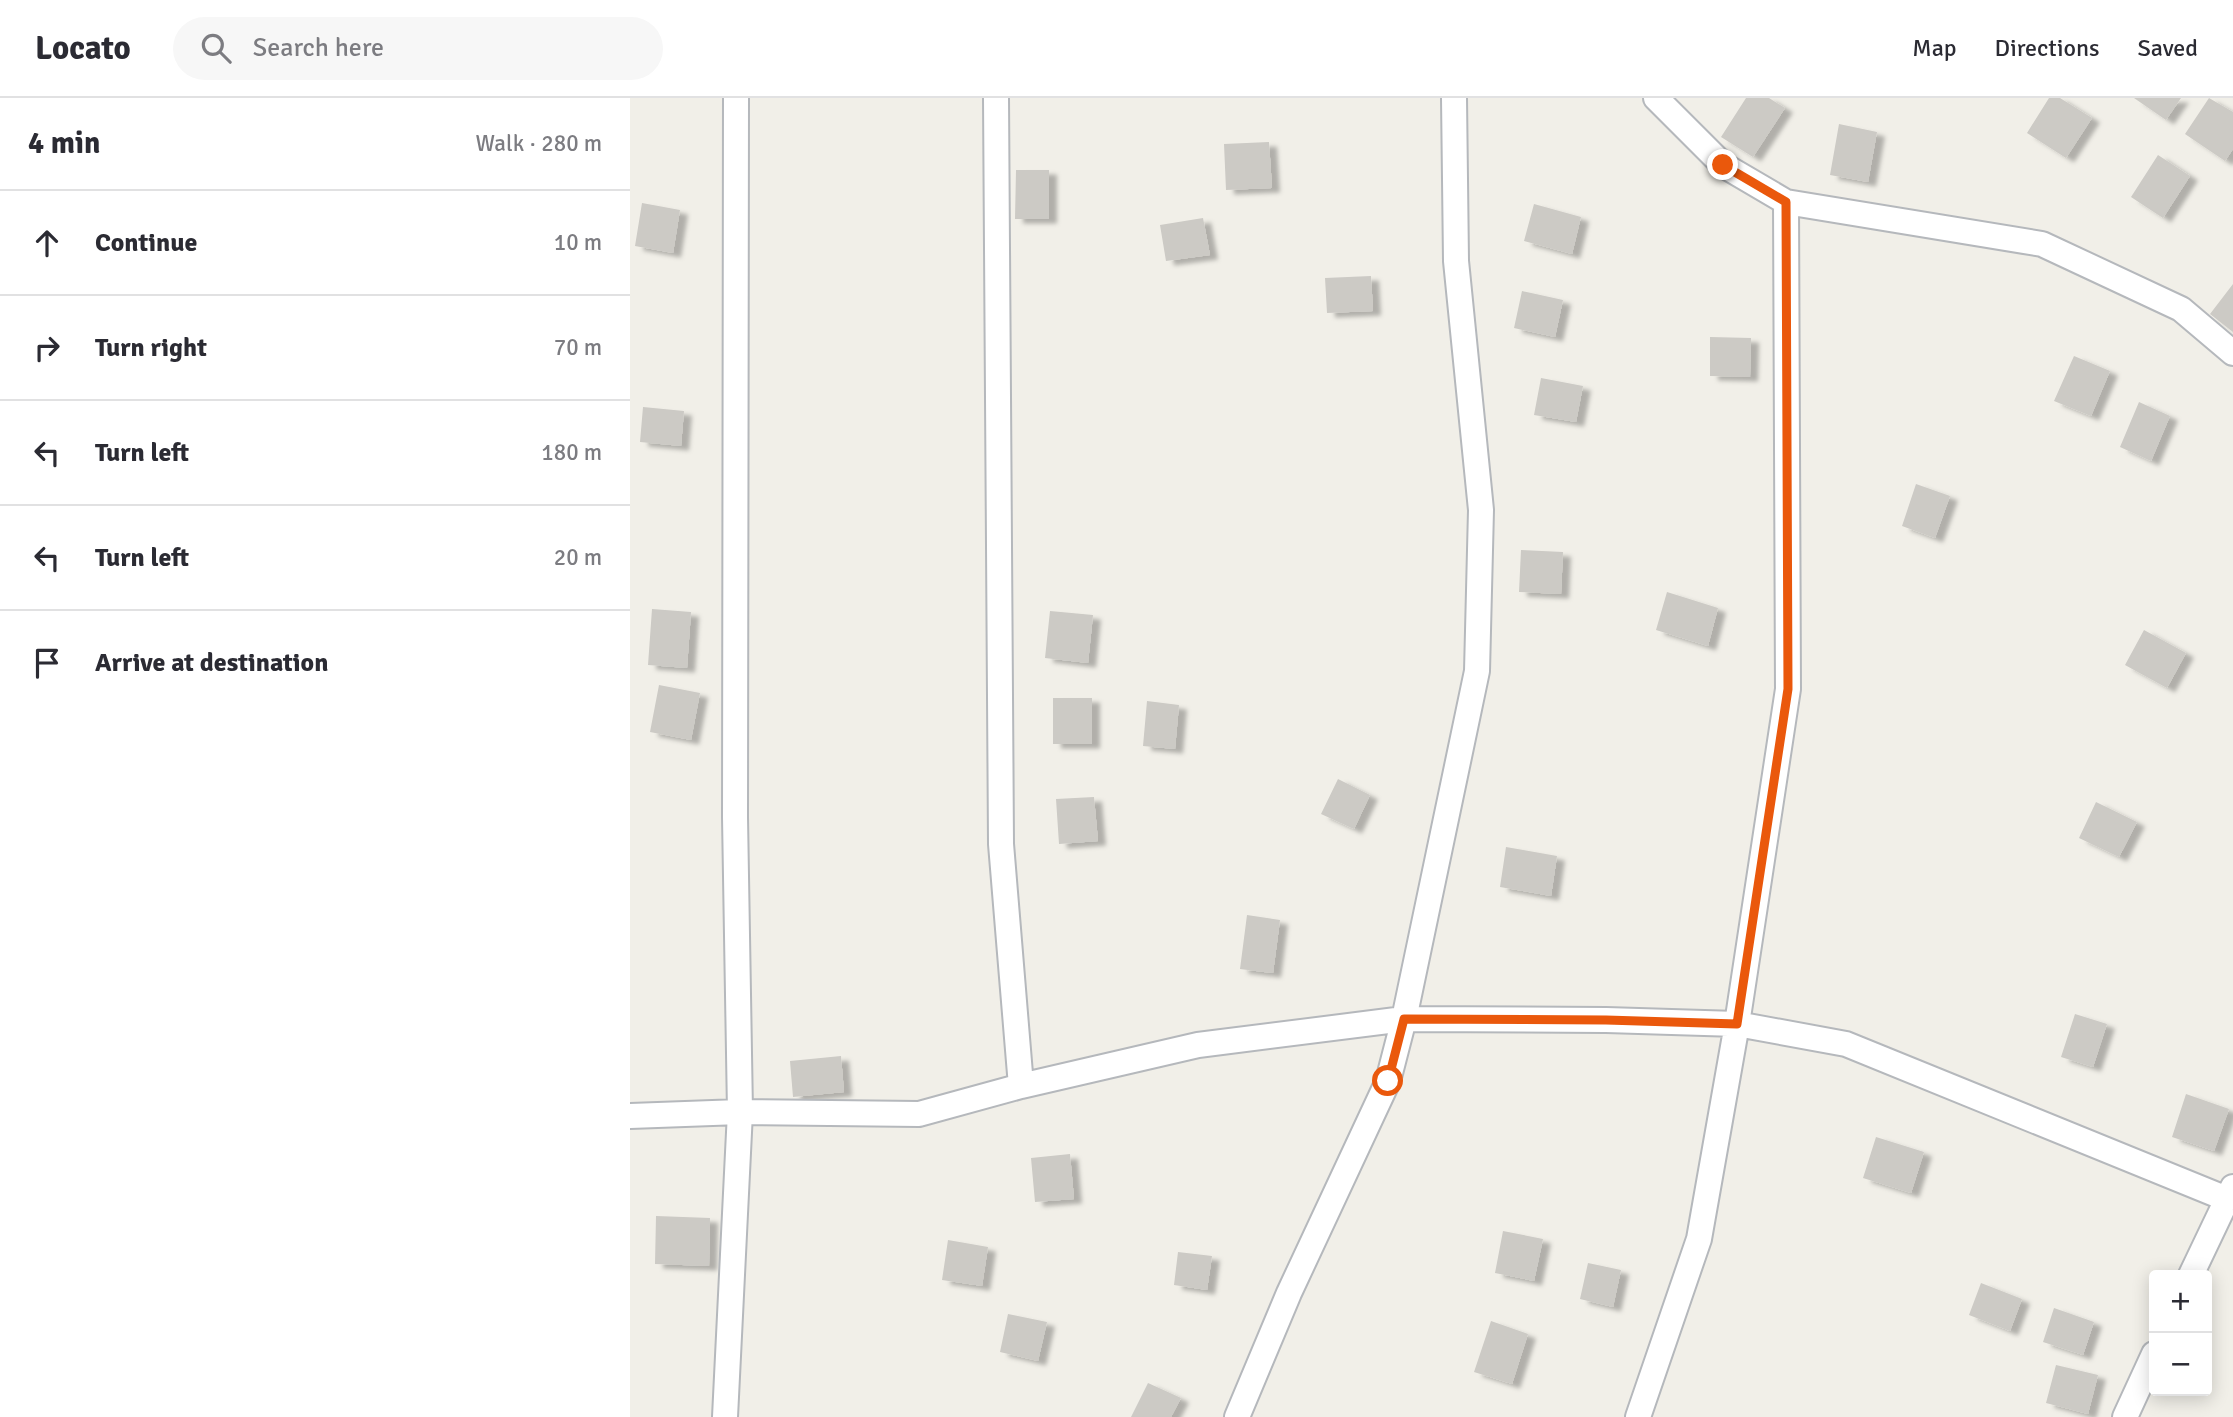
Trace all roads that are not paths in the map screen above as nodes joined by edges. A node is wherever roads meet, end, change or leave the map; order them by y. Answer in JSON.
{"nodes":[{"id":1,"x":736,"y":98,"type":"edge"},
{"id":2,"x":996,"y":98,"type":"edge"},
{"id":3,"x":1454,"y":98,"type":"edge"},
{"id":4,"x":1656,"y":98,"type":"edge"},
{"id":5,"x":1786,"y":202,"type":"junction"},
{"id":6,"x":2233,"y":353,"type":"edge"},
{"id":7,"x":1404,"y":1019,"type":"junction"},
{"id":8,"x":1737,"y":1024,"type":"junction"},
{"id":9,"x":1021,"y":1086,"type":"junction"},
{"id":10,"x":740,"y":1112,"type":"junction"},
{"id":11,"x":630,"y":1116,"type":"edge"},
{"id":12,"x":2230,"y":1192,"type":"edge"},
{"id":13,"x":2193,"y":1270,"type":"edge"},
{"id":14,"x":2149,"y":1364,"type":"edge"},
{"id":15,"x":725,"y":1417,"type":"edge"},
{"id":16,"x":1237,"y":1417,"type":"edge"},
{"id":17,"x":1638,"y":1417,"type":"edge"},
{"id":18,"x":2124,"y":1417,"type":"edge"}],
"edges":[{"from":1,"to":10,"type":"street"},
{"from":2,"to":9,"type":"street"},
{"from":3,"to":7,"type":"street"},
{"from":4,"to":5,"type":"street"},
{"from":5,"to":6,"type":"street"},
{"from":5,"to":8,"type":"street"},
{"from":7,"to":8,"type":"street"},
{"from":7,"to":9,"type":"street"},
{"from":7,"to":16,"type":"street"},
{"from":8,"to":12,"type":"street"},
{"from":8,"to":17,"type":"street"},
{"from":9,"to":10,"type":"street"},
{"from":10,"to":11,"type":"street"},
{"from":10,"to":15,"type":"street"},
{"from":12,"to":13,"type":"street"},
{"from":14,"to":18,"type":"street"}]}
